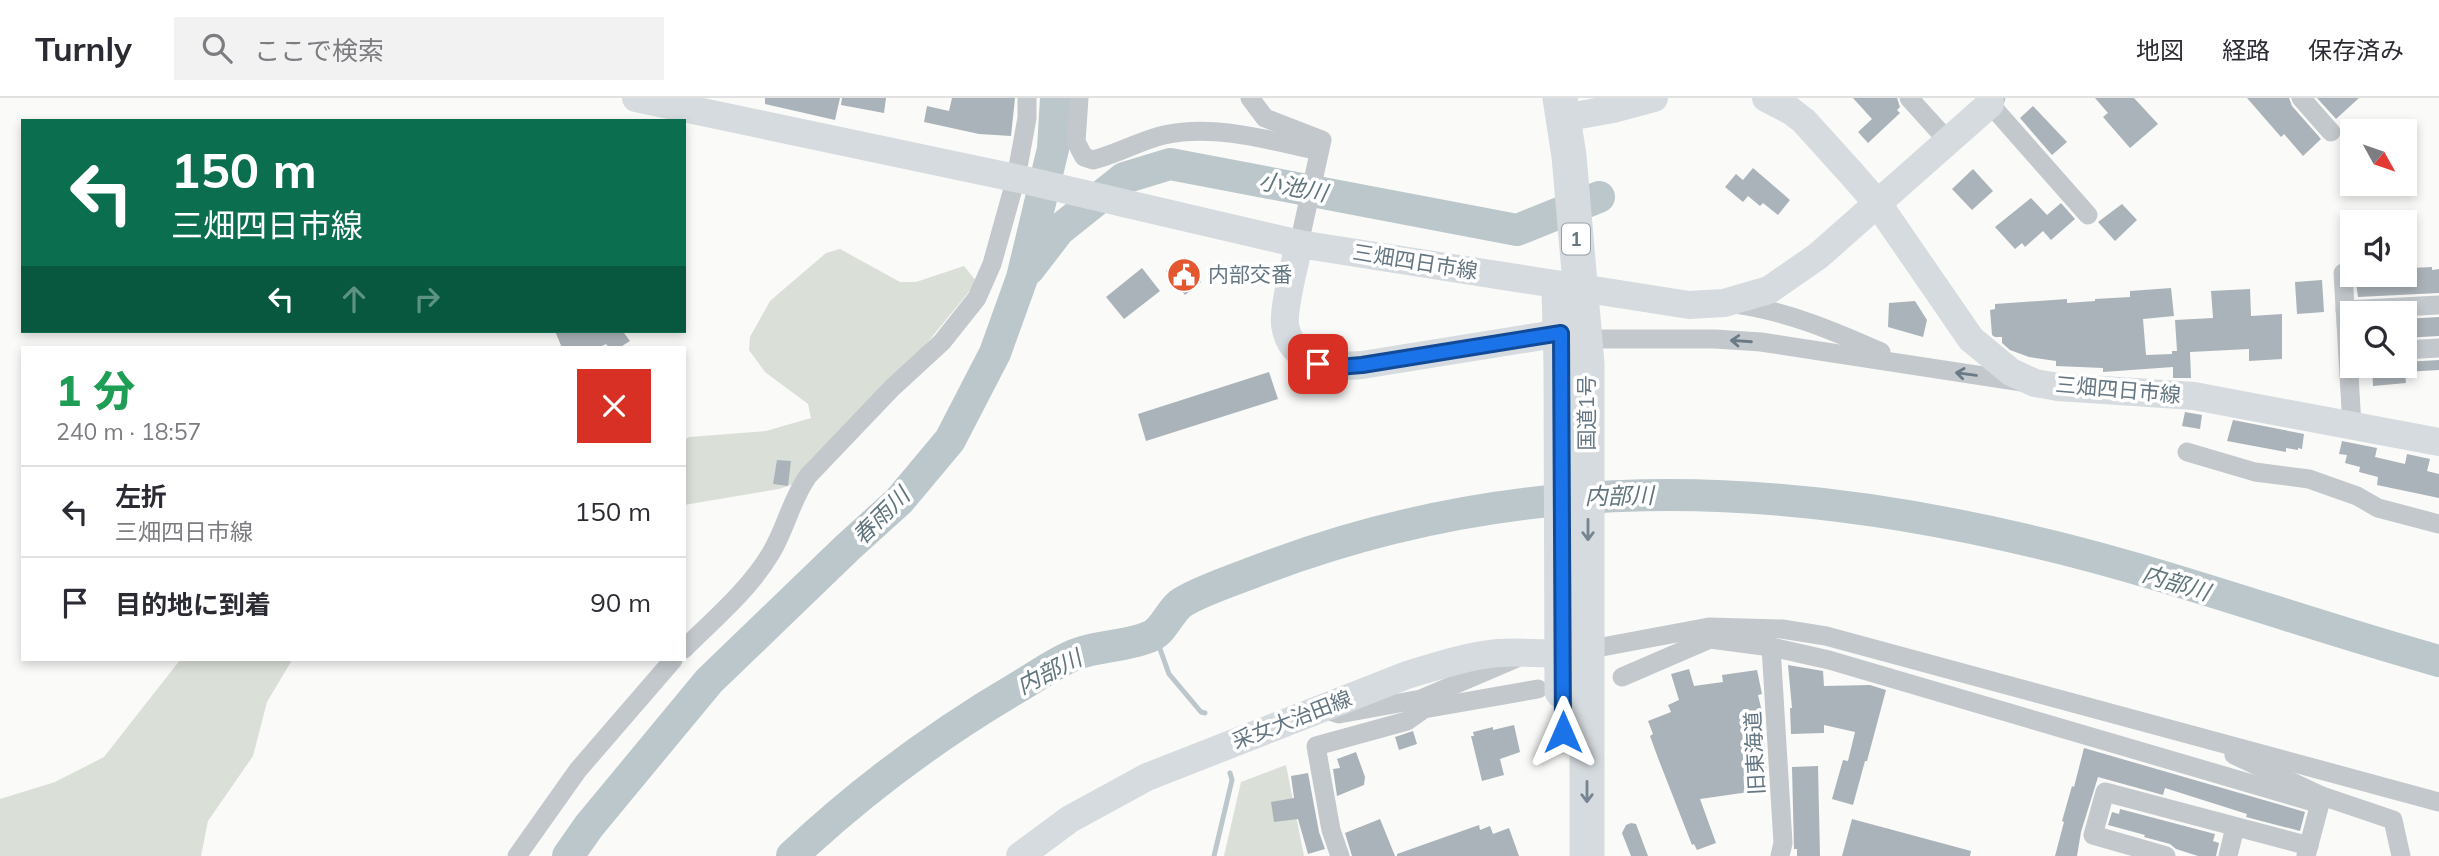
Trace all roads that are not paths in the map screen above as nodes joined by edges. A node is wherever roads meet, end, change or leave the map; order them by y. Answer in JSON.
{"nodes":[{"id":1,"x":636,"y":98,"type":"edge"},
{"id":2,"x":1027,"y":98,"type":"edge"},
{"id":3,"x":1079,"y":98,"type":"edge"},
{"id":4,"x":1250,"y":98,"type":"edge"},
{"id":5,"x":1654,"y":98,"type":"edge"},
{"id":6,"x":1766,"y":98,"type":"edge"},
{"id":7,"x":1909,"y":98,"type":"edge"},
{"id":8,"x":2301,"y":98,"type":"edge"},
{"id":9,"x":1993,"y":101,"type":"edge"},
{"id":10,"x":1618,"y":103,"type":"edge"},
{"id":11,"x":1553,"y":104,"type":"edge"},
{"id":12,"x":2331,"y":132,"type":"dead end"},
{"id":13,"x":1948,"y":141,"type":"junction"},
{"id":14,"x":1318,"y":153,"type":"junction"},
{"id":15,"x":1022,"y":179,"type":"junction"},
{"id":16,"x":1878,"y":204,"type":"junction"},
{"id":17,"x":2088,"y":215,"type":"dead end"},
{"id":18,"x":1301,"y":233,"type":"junction"},
{"id":19,"x":1724,"y":303,"type":"junction"},
{"id":20,"x":2439,"y":305,"type":"edge"},
{"id":21,"x":2417,"y":306,"type":"edge"},
{"id":22,"x":1573,"y":340,"type":"junction"},
{"id":23,"x":2439,"y":348,"type":"edge"},
{"id":24,"x":2417,"y":349,"type":"edge"},
{"id":25,"x":1913,"y":367,"type":"junction"},
{"id":26,"x":2351,"y":378,"type":"edge"},
{"id":27,"x":2058,"y":387,"type":"junction"},
{"id":28,"x":2352,"y":426,"type":"junction"},
{"id":29,"x":2439,"y":442,"type":"edge"},
{"id":30,"x":2188,"y":452,"type":"dead end"},
{"id":31,"x":2439,"y":524,"type":"edge"},
{"id":32,"x":1709,"y":633,"type":"junction"},
{"id":33,"x":1575,"y":638,"type":"junction"},
{"id":34,"x":686,"y":647,"type":"edge"},
{"id":35,"x":1771,"y":647,"type":"junction"},
{"id":36,"x":1525,"y":654,"type":"junction"},
{"id":37,"x":672,"y":661,"type":"edge"},
{"id":38,"x":1622,"y":677,"type":"dead end"},
{"id":39,"x":1538,"y":689,"type":"dead end"},
{"id":40,"x":1423,"y":704,"type":"junction"},
{"id":41,"x":1322,"y":708,"type":"junction"},
{"id":42,"x":2189,"y":733,"type":"junction"},
{"id":43,"x":2321,"y":800,"type":"junction"},
{"id":44,"x":2439,"y":802,"type":"edge"},
{"id":45,"x":2235,"y":827,"type":"junction"},
{"id":46,"x":1582,"y":851,"type":"edge"},
{"id":47,"x":2308,"y":851,"type":"edge"},
{"id":48,"x":517,"y":856,"type":"edge"},
{"id":49,"x":1020,"y":856,"type":"edge"},
{"id":50,"x":1340,"y":856,"type":"edge"},
{"id":51,"x":1780,"y":856,"type":"edge"},
{"id":52,"x":2166,"y":856,"type":"edge"},
{"id":53,"x":2228,"y":856,"type":"edge"},
{"id":54,"x":2401,"y":856,"type":"edge"}],
"edges":[{"from":1,"to":15,"type":"main road","name":"三畑四日市線"},
{"from":2,"to":15,"type":"street"},
{"from":3,"to":14,"type":"street"},
{"from":4,"to":14,"type":"street"},
{"from":5,"to":10,"type":"main road"},
{"from":6,"to":16,"type":"main road","name":"三畑四日市線"},
{"from":7,"to":13,"type":"street"},
{"from":8,"to":12,"type":"street"},
{"from":9,"to":13,"type":"main road"},
{"from":9,"to":17,"type":"street"},
{"from":10,"to":11,"type":"main road"},
{"from":11,"to":22,"type":"highway","name":"国道1号","number":"1"},
{"from":13,"to":16,"type":"main road"},
{"from":14,"to":18,"type":"street"},
{"from":15,"to":18,"type":"main road","name":"三畑四日市線"},
{"from":15,"to":34,"type":"street"},
{"from":16,"to":19,"type":"main road","name":"三畑四日市線"},
{"from":16,"to":27,"type":"main road","name":"三畑四日市線"},
{"from":18,"to":19,"type":"main road","name":"三畑四日市線"},
{"from":18,"to":22,"type":"main road"},
{"from":19,"to":25,"type":"street"},
{"from":20,"to":21,"type":"street"},
{"from":25,"to":22,"type":"street","one_way":true},
{"from":22,"to":33,"type":"highway","name":"国道1号","number":"1"},
{"from":23,"to":24,"type":"street"},
{"from":27,"to":25,"type":"street","one_way":true},
{"from":26,"to":28,"type":"street"},
{"from":27,"to":28,"type":"main road","name":"三畑四日市線"},
{"from":28,"to":29,"type":"main road","name":"三畑四日市線"},
{"from":30,"to":31,"type":"street"},
{"from":32,"to":33,"type":"street"},
{"from":32,"to":35,"type":"street"},
{"from":32,"to":38,"type":"street"},
{"from":32,"to":42,"type":"street"},
{"from":33,"to":36,"type":"main road","name":"采女大治田線"},
{"from":33,"to":46,"type":"highway","name":"国道1号","number":"1"},
{"from":35,"to":43,"type":"street"},
{"from":35,"to":51,"type":"street","name":"旧東海道"},
{"from":36,"to":40,"type":"street"},
{"from":36,"to":41,"type":"main road","name":"采女大治田線"},
{"from":37,"to":48,"type":"street"},
{"from":39,"to":40,"type":"street"},
{"from":40,"to":41,"type":"street"},
{"from":40,"to":50,"type":"street"},
{"from":41,"to":49,"type":"main road","name":"采女大治田線"},
{"from":42,"to":43,"type":"street"},
{"from":42,"to":44,"type":"street"},
{"from":43,"to":47,"type":"street"},
{"from":43,"to":54,"type":"street"},
{"from":45,"to":47,"type":"street"},
{"from":45,"to":52,"type":"street"},
{"from":45,"to":53,"type":"street"}]}
